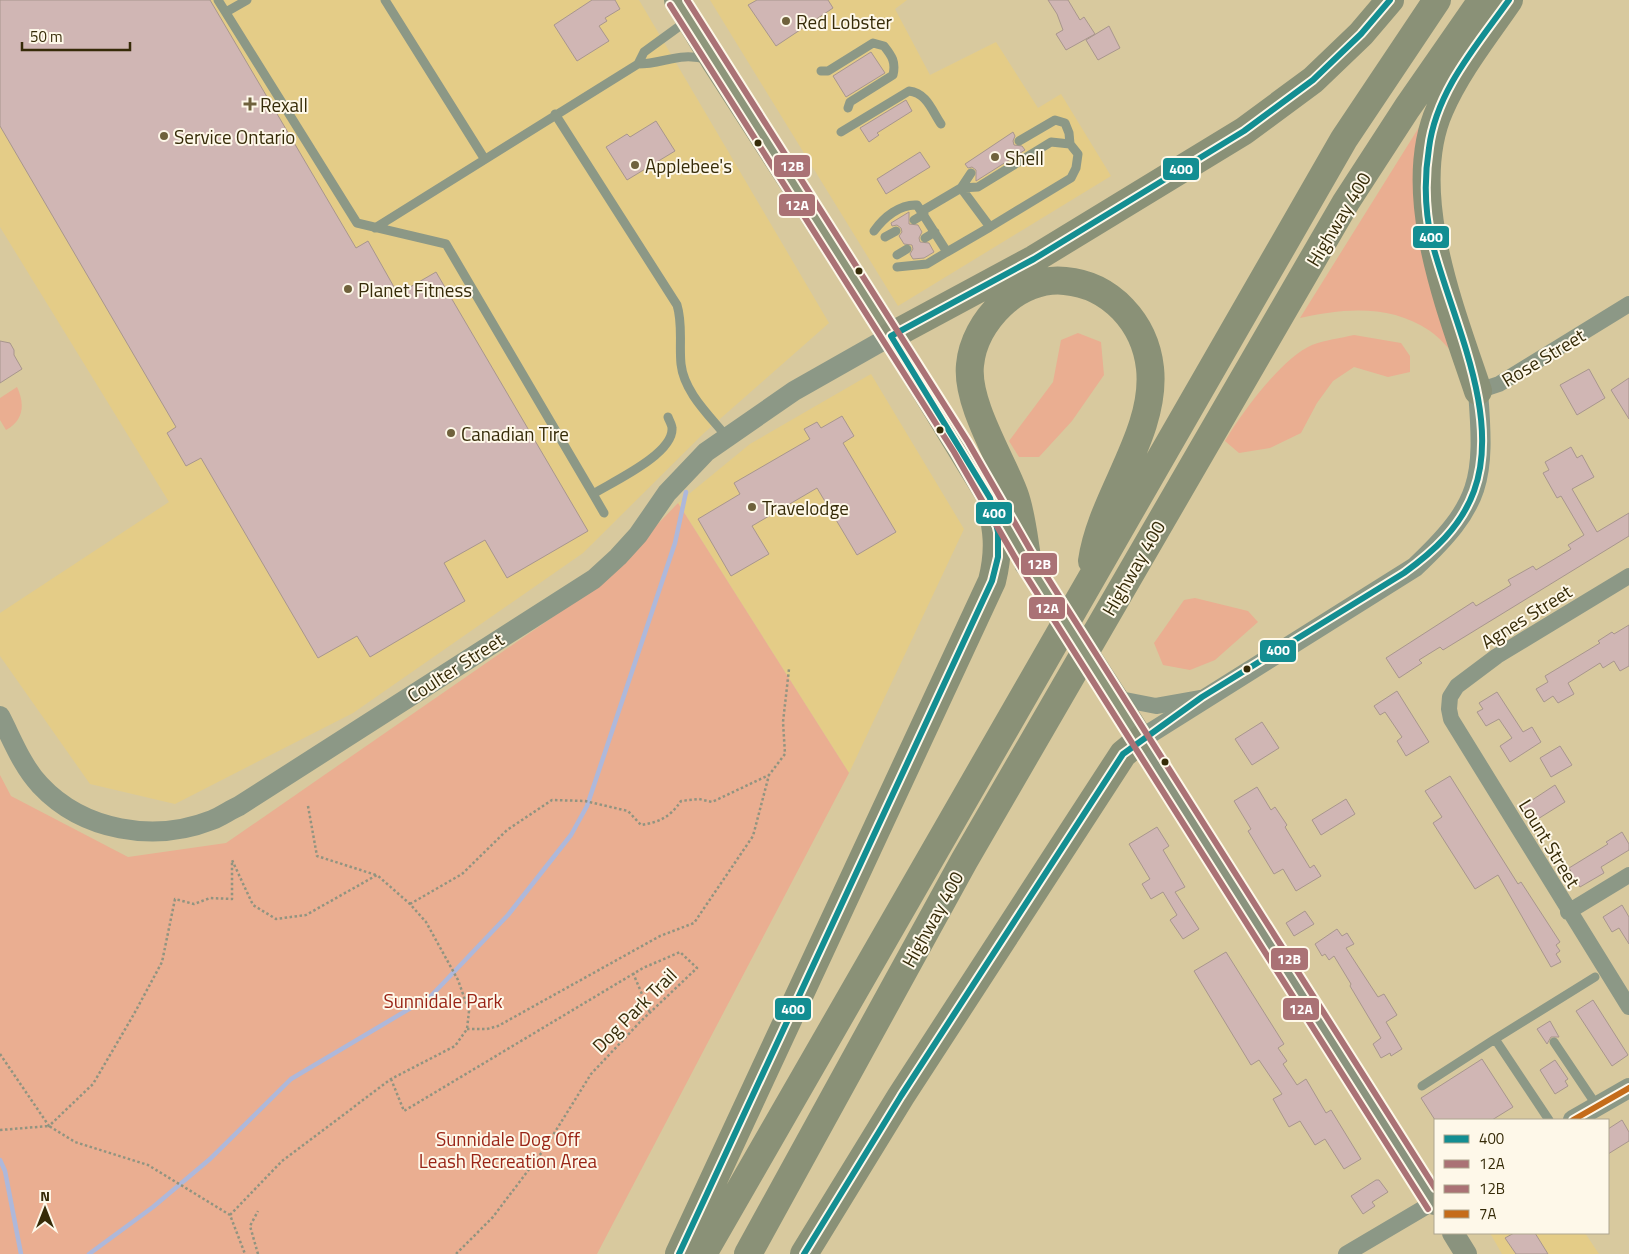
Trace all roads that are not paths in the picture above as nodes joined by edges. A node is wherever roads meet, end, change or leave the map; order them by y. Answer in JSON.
{"nodes":[{"id":1,"x":218,"y":0,"type":"edge"},
{"id":2,"x":248,"y":0,"type":"edge"},
{"id":3,"x":385,"y":0,"type":"edge"},
{"id":4,"x":1390,"y":0,"type":"edge"},
{"id":5,"x":1437,"y":0,"type":"edge"},
{"id":6,"x":1482,"y":0,"type":"edge"},
{"id":7,"x":1508,"y":0,"type":"edge"},
{"id":8,"x":683,"y":10,"type":"edge"},
{"id":9,"x":226,"y":12,"type":"junction"},
{"id":10,"x":715,"y":63,"type":"junction"},
{"id":11,"x":638,"y":64,"type":"junction"},
{"id":12,"x":821,"y":71,"type":"dead end"},
{"id":13,"x":848,"y":108,"type":"dead end"},
{"id":14,"x":555,"y":114,"type":"junction"},
{"id":15,"x":941,"y":124,"type":"dead end"},
{"id":16,"x":841,"y":132,"type":"dead end"},
{"id":17,"x":1019,"y":141,"type":"dead end"},
{"id":18,"x":1070,"y":144,"type":"junction"},
{"id":19,"x":484,"y":158,"type":"junction"},
{"id":20,"x":971,"y":173,"type":"dead end"},
{"id":21,"x":961,"y":188,"type":"junction"},
{"id":22,"x":923,"y":213,"type":"junction"},
{"id":23,"x":914,"y":220,"type":"dead end"},
{"id":24,"x":990,"y":227,"type":"junction"},
{"id":25,"x":375,"y":228,"type":"junction"},
{"id":26,"x":874,"y":231,"type":"dead end"},
{"id":27,"x":896,"y":231,"type":"dead end"},
{"id":28,"x":935,"y":232,"type":"junction"},
{"id":29,"x":885,"y":237,"type":"dead end"},
{"id":30,"x":925,"y":238,"type":"dead end"},
{"id":31,"x":907,"y":249,"type":"dead end"},
{"id":32,"x":947,"y":252,"type":"junction"},
{"id":33,"x":897,"y":255,"type":"dead end"},
{"id":34,"x":897,"y":267,"type":"dead end"},
{"id":35,"x":1629,"y":304,"type":"edge"},
{"id":36,"x":891,"y":336,"type":"junction"},
{"id":37,"x":1478,"y":391,"type":"junction"},
{"id":38,"x":668,"y":417,"type":"dead end"},
{"id":39,"x":726,"y":436,"type":"junction"},
{"id":40,"x":593,"y":494,"type":"junction"},
{"id":41,"x":990,"y":498,"type":"junction"},
{"id":42,"x":604,"y":513,"type":"dead end"},
{"id":43,"x":1028,"y":563,"type":"junction"},
{"id":44,"x":1629,"y":576,"type":"edge"},
{"id":45,"x":1089,"y":586,"type":"junction"},
{"id":46,"x":1450,"y":697,"type":"joint"},
{"id":47,"x":1115,"y":698,"type":"junction"},
{"id":48,"x":1203,"y":698,"type":"junction"},
{"id":49,"x":0,"y":716,"type":"edge"},
{"id":50,"x":1141,"y":739,"type":"junction"},
{"id":51,"x":1629,"y":875,"type":"edge"},
{"id":52,"x":1568,"y":912,"type":"junction"},
{"id":53,"x":1595,"y":977,"type":"dead end"},
{"id":54,"x":1629,"y":1007,"type":"edge"},
{"id":55,"x":1495,"y":1040,"type":"junction"},
{"id":56,"x":1554,"y":1042,"type":"dead end"},
{"id":57,"x":1422,"y":1086,"type":"dead end"},
{"id":58,"x":1629,"y":1088,"type":"edge"},
{"id":59,"x":1597,"y":1106,"type":"junction"},
{"id":60,"x":1548,"y":1119,"type":"edge"},
{"id":61,"x":1575,"y":1119,"type":"edge"},
{"id":62,"x":1434,"y":1200,"type":"edge"},
{"id":63,"x":1434,"y":1203,"type":"edge"},
{"id":64,"x":1454,"y":1234,"type":"edge"},
{"id":65,"x":679,"y":1254,"type":"edge"},
{"id":66,"x":704,"y":1254,"type":"edge"},
{"id":67,"x":748,"y":1254,"type":"edge"},
{"id":68,"x":804,"y":1254,"type":"edge"},
{"id":69,"x":1346,"y":1254,"type":"edge"},
{"id":70,"x":1466,"y":1254,"type":"edge"}],
"edges":[{"from":1,"to":9,"type":"lane"},
{"from":2,"to":9,"type":"lane"},
{"from":3,"to":19,"type":"lane"},
{"from":4,"to":36,"type":"highway"},
{"from":5,"to":45,"type":"highway","name":"Highway 400"},
{"from":6,"to":67,"type":"highway","name":"Highway 400"},
{"from":7,"to":37,"type":"highway"},
{"from":8,"to":10,"type":"main road"},
{"from":8,"to":11,"type":"lane"},
{"from":9,"to":25,"type":"lane"},
{"from":10,"to":11,"type":"lane"},
{"from":10,"to":36,"type":"main road"},
{"from":11,"to":14,"type":"lane"},
{"from":12,"to":13,"type":"lane"},
{"from":14,"to":19,"type":"lane"},
{"from":14,"to":39,"type":"lane"},
{"from":15,"to":16,"type":"lane"},
{"from":17,"to":18,"type":"lane"},
{"from":18,"to":21,"type":"lane"},
{"from":18,"to":24,"type":"lane"},
{"from":19,"to":25,"type":"lane"},
{"from":20,"to":21,"type":"lane"},
{"from":21,"to":22,"type":"lane"},
{"from":21,"to":24,"type":"lane"},
{"from":22,"to":23,"type":"lane"},
{"from":22,"to":26,"type":"lane"},
{"from":22,"to":28,"type":"lane"},
{"from":24,"to":32,"type":"lane"},
{"from":25,"to":40,"type":"lane"},
{"from":27,"to":29,"type":"lane"},
{"from":28,"to":30,"type":"lane"},
{"from":28,"to":32,"type":"lane"},
{"from":31,"to":33,"type":"lane"},
{"from":32,"to":34,"type":"lane"},
{"from":35,"to":37,"type":"street","name":"Rose Street"},
{"from":36,"to":39,"type":"street","name":"Coulter Street"},
{"from":36,"to":41,"type":"main road"},
{"from":37,"to":48,"type":"street","name":"Rose Street"},
{"from":38,"to":40,"type":"lane"},
{"from":39,"to":49,"type":"street","name":"Coulter Street"},
{"from":40,"to":42,"type":"lane"},
{"from":41,"to":43,"type":"main road"},
{"from":41,"to":65,"type":"highway"},
{"from":43,"to":45,"type":"highway"},
{"from":43,"to":47,"type":"main road","bridge":true},
{"from":44,"to":46,"type":"street","name":"Agnes Street"},
{"from":45,"to":66,"type":"highway","name":"Highway 400"},
{"from":46,"to":52,"type":"street","name":"Lount Street"},
{"from":47,"to":48,"type":"street","name":"Rose Street"},
{"from":47,"to":50,"type":"main road"},
{"from":48,"to":50,"type":"street","name":"Rose Street"},
{"from":50,"to":62,"type":"main road"},
{"from":50,"to":68,"type":"highway"},
{"from":51,"to":52,"type":"street"},
{"from":52,"to":54,"type":"street","name":"Lount Street"},
{"from":53,"to":55,"type":"lane"},
{"from":55,"to":57,"type":"lane"},
{"from":55,"to":60,"type":"lane"},
{"from":56,"to":59,"type":"lane"},
{"from":58,"to":59,"type":"street"},
{"from":59,"to":61,"type":"street"},
{"from":63,"to":69,"type":"street"},
{"from":64,"to":70,"type":"main road"}]}
